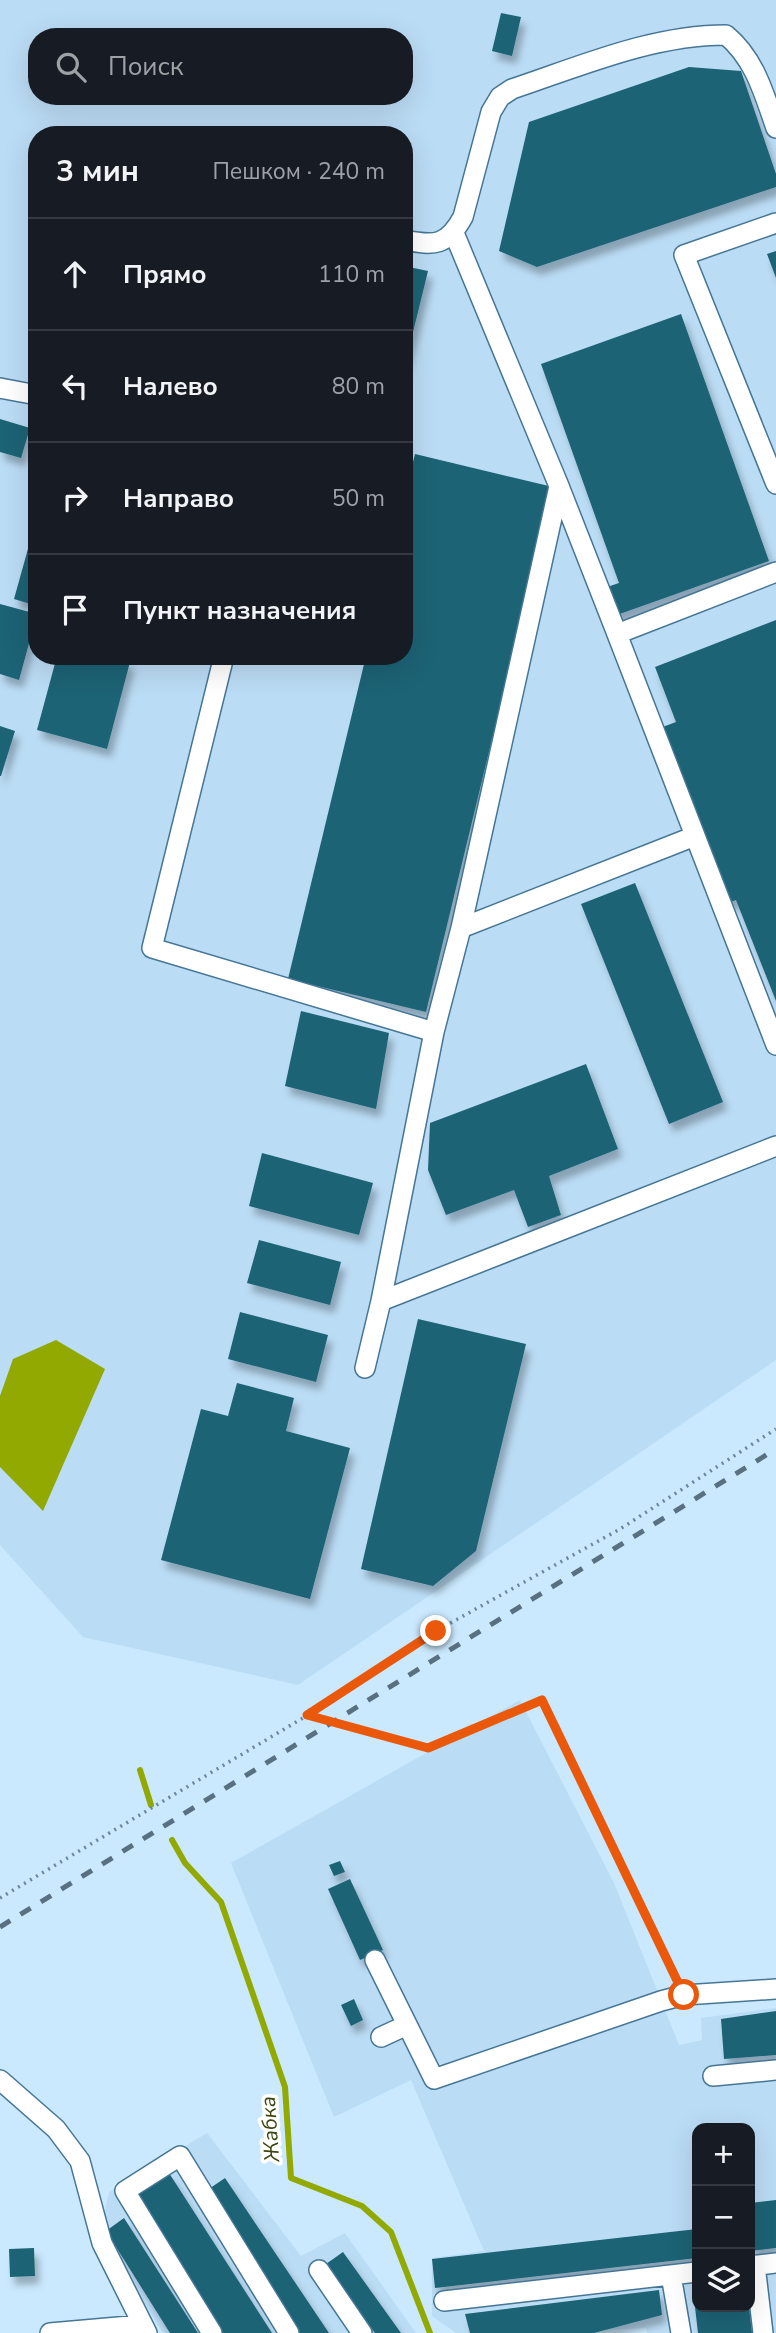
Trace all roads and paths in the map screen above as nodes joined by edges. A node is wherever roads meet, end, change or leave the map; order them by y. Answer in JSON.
{"nodes":[{"id":1,"x":776,"y":128,"type":"edge"},
{"id":2,"x":776,"y":223,"type":"edge"},
{"id":3,"x":454,"y":233,"type":"junction"},
{"id":4,"x":413,"y":241,"type":"edge"},
{"id":5,"x":0,"y":388,"type":"edge"},
{"id":6,"x":28,"y":393,"type":"edge"},
{"id":7,"x":776,"y":484,"type":"edge"},
{"id":8,"x":559,"y":486,"type":"junction"},
{"id":9,"x":776,"y":572,"type":"edge"},
{"id":10,"x":617,"y":634,"type":"junction"},
{"id":11,"x":222,"y":665,"type":"edge"},
{"id":12,"x":695,"y":836,"type":"junction"},
{"id":13,"x":461,"y":928,"type":"junction"},
{"id":14,"x":434,"y":1032,"type":"junction"},
{"id":15,"x":776,"y":1045,"type":"edge"},
{"id":16,"x":776,"y":1146,"type":"edge"},
{"id":17,"x":381,"y":1301,"type":"junction"},
{"id":18,"x":365,"y":1368,"type":"dead end"},
{"id":19,"x":776,"y":1429,"type":"edge"},
{"id":20,"x":307,"y":1715,"type":"junction"},
{"id":21,"x":0,"y":1898,"type":"edge"},
{"id":22,"x":375,"y":1960,"type":"dead end"},
{"id":23,"x":776,"y":1989,"type":"edge"},
{"id":24,"x":684,"y":1995,"type":"junction"},
{"id":25,"x":407,"y":2025,"type":"junction"},
{"id":26,"x":381,"y":2037,"type":"dead end"},
{"id":27,"x":776,"y":2070,"type":"edge"},
{"id":28,"x":713,"y":2076,"type":"dead end"},
{"id":29,"x":0,"y":2080,"type":"edge"},
{"id":30,"x":776,"y":2263,"type":"edge"},
{"id":31,"x":755,"y":2265,"type":"edge"},
{"id":32,"x":319,"y":2270,"type":"dead end"},
{"id":33,"x":692,"y":2272,"type":"edge"},
{"id":34,"x":671,"y":2274,"type":"junction"},
{"id":35,"x":755,"y":2284,"type":"edge"},
{"id":36,"x":444,"y":2301,"type":"dead end"},
{"id":37,"x":144,"y":2329,"type":"edge"},
{"id":38,"x":50,"y":2333,"type":"edge"},
{"id":39,"x":212,"y":2333,"type":"edge"},
{"id":40,"x":289,"y":2333,"type":"edge"},
{"id":41,"x":362,"y":2333,"type":"edge"},
{"id":42,"x":681,"y":2333,"type":"edge"},
{"id":43,"x":763,"y":2333,"type":"edge"}],
"edges":[{"from":1,"to":3,"type":"street"},
{"from":2,"to":7,"type":"street"},
{"from":3,"to":4,"type":"street"},
{"from":3,"to":8,"type":"street"},
{"from":5,"to":6,"type":"street"},
{"from":8,"to":10,"type":"street"},
{"from":8,"to":13,"type":"street"},
{"from":9,"to":10,"type":"street"},
{"from":10,"to":12,"type":"street"},
{"from":11,"to":14,"type":"street"},
{"from":12,"to":13,"type":"street"},
{"from":12,"to":15,"type":"street"},
{"from":13,"to":14,"type":"street"},
{"from":14,"to":17,"type":"street"},
{"from":16,"to":17,"type":"street"},
{"from":17,"to":18,"type":"street"},
{"from":19,"to":20,"type":"path"},
{"from":20,"to":21,"type":"path"},
{"from":20,"to":24,"type":"path"},
{"from":22,"to":25,"type":"street"},
{"from":23,"to":24,"type":"street"},
{"from":24,"to":25,"type":"street"},
{"from":25,"to":26,"type":"street"},
{"from":27,"to":28,"type":"street"},
{"from":29,"to":37,"type":"street"},
{"from":30,"to":31,"type":"street"},
{"from":32,"to":41,"type":"street"},
{"from":33,"to":34,"type":"street"},
{"from":34,"to":36,"type":"street"},
{"from":34,"to":42,"type":"street"},
{"from":35,"to":43,"type":"street"},
{"from":37,"to":38,"type":"street"},
{"from":39,"to":40,"type":"street"}]}
